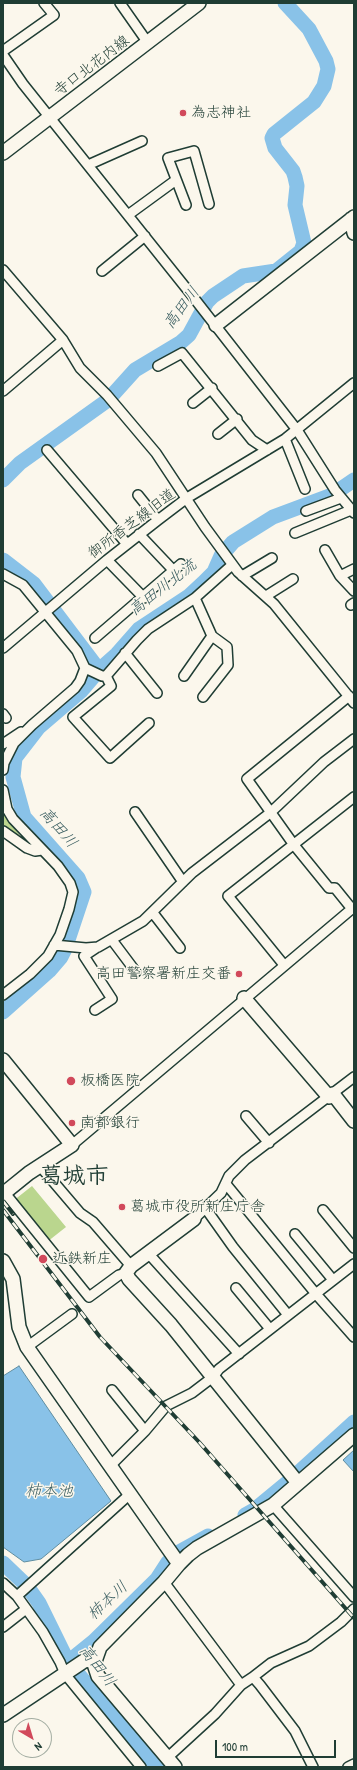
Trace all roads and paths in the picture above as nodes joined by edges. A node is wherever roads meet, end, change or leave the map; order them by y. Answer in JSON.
{"nodes":[{"id":1,"x":44,"y":3,"type":"edge"},
{"id":2,"x":120,"y":3,"type":"edge"},
{"id":3,"x":199,"y":3,"type":"edge"},
{"id":4,"x":148,"y":43,"type":"junction"},
{"id":5,"x":3,"y":52,"type":"edge"},
{"id":6,"x":3,"y":55,"type":"edge"},
{"id":7,"x":50,"y":118,"type":"junction"},
{"id":8,"x":142,"y":141,"type":"dead end"},
{"id":9,"x":3,"y":153,"type":"edge"},
{"id":10,"x":88,"y":165,"type":"junction"},
{"id":11,"x":176,"y":180,"type":"junction"},
{"id":12,"x":209,"y":204,"type":"dead end"},
{"id":13,"x":186,"y":205,"type":"dead end"},
{"id":14,"x":128,"y":214,"type":"junction"},
{"id":15,"x":352,"y":218,"type":"edge"},
{"id":16,"x":354,"y":233,"type":"edge"},
{"id":17,"x":146,"y":236,"type":"junction"},
{"id":18,"x":3,"y":270,"type":"edge"},
{"id":19,"x":102,"y":271,"type":"dead end"},
{"id":20,"x":216,"y":325,"type":"junction"},
{"id":21,"x":63,"y":340,"type":"junction"},
{"id":22,"x":158,"y":366,"type":"dead end"},
{"id":23,"x":354,"y":383,"type":"edge"},
{"id":24,"x":212,"y":388,"type":"junction"},
{"id":25,"x":3,"y":391,"type":"edge"},
{"id":26,"x":193,"y":403,"type":"dead end"},
{"id":27,"x":237,"y":419,"type":"junction"},
{"id":28,"x":297,"y":430,"type":"junction"},
{"id":29,"x":218,"y":434,"type":"dead end"},
{"id":30,"x":285,"y":439,"type":"junction"},
{"id":31,"x":47,"y":450,"type":"dead end"},
{"id":32,"x":267,"y":450,"type":"junction"},
{"id":33,"x":305,"y":489,"type":"dead end"},
{"id":34,"x":138,"y":495,"type":"dead end"},
{"id":35,"x":188,"y":498,"type":"junction"},
{"id":36,"x":341,"y":498,"type":"junction"},
{"id":37,"x":306,"y":511,"type":"dead end"},
{"id":38,"x":352,"y":512,"type":"edge"},
{"id":39,"x":158,"y":520,"type":"junction"},
{"id":40,"x":295,"y":533,"type":"dead end"},
{"id":41,"x":139,"y":534,"type":"junction"},
{"id":42,"x":127,"y":544,"type":"junction"},
{"id":43,"x":325,"y":550,"type":"dead end"},
{"id":44,"x":272,"y":558,"type":"dead end"},
{"id":45,"x":107,"y":560,"type":"junction"},
{"id":46,"x":182,"y":564,"type":"dead end"},
{"id":47,"x":232,"y":565,"type":"junction"},
{"id":48,"x":354,"y":569,"type":"edge"},
{"id":49,"x":174,"y":571,"type":"junction"},
{"id":50,"x":3,"y":574,"type":"edge"},
{"id":51,"x":242,"y":576,"type":"junction"},
{"id":52,"x":340,"y":576,"type":"junction"},
{"id":53,"x":293,"y":579,"type":"dead end"},
{"id":54,"x":354,"y":591,"type":"edge"},
{"id":55,"x":266,"y":596,"type":"junction"},
{"id":56,"x":144,"y":598,"type":"junction"},
{"id":57,"x":195,"y":598,"type":"junction"},
{"id":58,"x":45,"y":612,"type":"junction"},
{"id":59,"x":212,"y":636,"type":"junction"},
{"id":60,"x":95,"y":638,"type":"dead end"},
{"id":61,"x":3,"y":648,"type":"edge"},
{"id":62,"x":125,"y":653,"type":"junction"},
{"id":63,"x":88,"y":669,"type":"junction"},
{"id":64,"x":104,"y":676,"type":"junction"},
{"id":65,"x":184,"y":676,"type":"dead end"},
{"id":66,"x":354,"y":688,"type":"edge"},
{"id":67,"x":157,"y":693,"type":"dead end"},
{"id":68,"x":203,"y":697,"type":"dead end"},
{"id":69,"x":350,"y":698,"type":"edge"},
{"id":70,"x":149,"y":723,"type":"dead end"},
{"id":71,"x":32,"y":725,"type":"junction"},
{"id":72,"x":354,"y":739,"type":"edge"},
{"id":73,"x":3,"y":744,"type":"edge"},
{"id":74,"x":3,"y":770,"type":"edge"},
{"id":75,"x":3,"y":790,"type":"edge"},
{"id":76,"x":354,"y":797,"type":"edge"},
{"id":77,"x":135,"y":812,"type":"dead end"},
{"id":78,"x":270,"y":813,"type":"junction"},
{"id":79,"x":3,"y":832,"type":"edge"},
{"id":80,"x":294,"y":845,"type":"junction"},
{"id":81,"x":42,"y":850,"type":"junction"},
{"id":82,"x":182,"y":882,"type":"junction"},
{"id":83,"x":353,"y":908,"type":"edge"},
{"id":84,"x":153,"y":913,"type":"junction"},
{"id":85,"x":112,"y":940,"type":"junction"},
{"id":86,"x":54,"y":945,"type":"junction"},
{"id":87,"x":98,"y":946,"type":"junction"},
{"id":88,"x":180,"y":948,"type":"dead end"},
{"id":89,"x":284,"y":965,"type":"junction"},
{"id":90,"x":136,"y":972,"type":"dead end"},
{"id":91,"x":3,"y":995,"type":"edge"},
{"id":92,"x":244,"y":998,"type":"junction"},
{"id":93,"x":96,"y":1010,"type":"dead end"},
{"id":94,"x":3,"y":1060,"type":"edge"},
{"id":95,"x":354,"y":1077,"type":"edge"},
{"id":96,"x":331,"y":1096,"type":"junction"},
{"id":97,"x":246,"y":1116,"type":"dead end"},
{"id":98,"x":354,"y":1121,"type":"edge"},
{"id":99,"x":269,"y":1143,"type":"junction"},
{"id":100,"x":72,"y":1144,"type":"junction"},
{"id":101,"x":40,"y":1166,"type":"junction"},
{"id":102,"x":226,"y":1184,"type":"junction"},
{"id":103,"x":4,"y":1193,"type":"edge"},
{"id":104,"x":206,"y":1209,"type":"junction"},
{"id":105,"x":323,"y":1210,"type":"dead end"},
{"id":106,"x":194,"y":1219,"type":"joint"},
{"id":107,"x":295,"y":1234,"type":"dead end"},
{"id":108,"x":354,"y":1248,"type":"edge"},
{"id":109,"x":148,"y":1253,"type":"junction"},
{"id":110,"x":3,"y":1261,"type":"edge"},
{"id":111,"x":353,"y":1266,"type":"edge"},
{"id":112,"x":128,"y":1269,"type":"junction"},
{"id":113,"x":333,"y":1280,"type":"junction"},
{"id":114,"x":236,"y":1288,"type":"dead end"},
{"id":115,"x":316,"y":1294,"type":"junction"},
{"id":116,"x":72,"y":1314,"type":"dead end"},
{"id":117,"x":288,"y":1315,"type":"junction"},
{"id":118,"x":270,"y":1329,"type":"junction"},
{"id":119,"x":354,"y":1337,"type":"edge"},
{"id":120,"x":25,"y":1342,"type":"junction"},
{"id":121,"x":239,"y":1354,"type":"junction"},
{"id":122,"x":213,"y":1377,"type":"junction"},
{"id":123,"x":112,"y":1390,"type":"dead end"},
{"id":124,"x":145,"y":1432,"type":"junction"},
{"id":125,"x":354,"y":1435,"type":"edge"},
{"id":126,"x":110,"y":1466,"type":"junction"},
{"id":127,"x":298,"y":1483,"type":"junction"},
{"id":128,"x":130,"y":1494,"type":"junction"},
{"id":129,"x":273,"y":1505,"type":"junction"},
{"id":130,"x":179,"y":1564,"type":"junction"},
{"id":131,"x":164,"y":1582,"type":"junction"},
{"id":132,"x":3,"y":1584,"type":"edge"},
{"id":133,"x":17,"y":1596,"type":"junction"},
{"id":134,"x":354,"y":1597,"type":"edge"},
{"id":135,"x":26,"y":1609,"type":"junction"},
{"id":136,"x":354,"y":1609,"type":"edge"},
{"id":137,"x":3,"y":1627,"type":"edge"},
{"id":138,"x":89,"y":1660,"type":"junction"},
{"id":139,"x":65,"y":1674,"type":"junction"},
{"id":140,"x":254,"y":1677,"type":"junction"},
{"id":141,"x":241,"y":1685,"type":"junction"},
{"id":142,"x":3,"y":1714,"type":"edge"},
{"id":143,"x":171,"y":1762,"type":"edge"},
{"id":144,"x":140,"y":1767,"type":"edge"},
{"id":145,"x":313,"y":1767,"type":"edge"}],
"edges":[{"from":1,"to":5,"type":"street"},
{"from":2,"to":4,"type":"street"},
{"from":3,"to":4,"type":"street","name":"寺口北花内線"},
{"from":4,"to":7,"type":"street","name":"寺口北花内線"},
{"from":6,"to":7,"type":"street"},
{"from":7,"to":9,"type":"street","name":"寺口北花内線"},
{"from":7,"to":10,"type":"street"},
{"from":8,"to":10,"type":"street"},
{"from":10,"to":14,"type":"street"},
{"from":11,"to":12,"type":"street"},
{"from":11,"to":13,"type":"street"},
{"from":11,"to":14,"type":"street"},
{"from":14,"to":17,"type":"street"},
{"from":15,"to":16,"type":"street"},
{"from":15,"to":20,"type":"street"},
{"from":17,"to":19,"type":"street"},
{"from":17,"to":20,"type":"street"},
{"from":18,"to":21,"type":"street"},
{"from":20,"to":28,"type":"street"},
{"from":21,"to":25,"type":"street"},
{"from":21,"to":35,"type":"street"},
{"from":22,"to":24,"type":"street"},
{"from":23,"to":28,"type":"street"},
{"from":24,"to":26,"type":"street"},
{"from":24,"to":27,"type":"street"},
{"from":27,"to":29,"type":"street"},
{"from":27,"to":32,"type":"street"},
{"from":28,"to":30,"type":"street"},
{"from":28,"to":36,"type":"street"},
{"from":30,"to":32,"type":"street"},
{"from":30,"to":33,"type":"street"},
{"from":31,"to":42,"type":"street"},
{"from":32,"to":35,"type":"street"},
{"from":34,"to":39,"type":"street"},
{"from":35,"to":39,"type":"street","name":"御所香芝線旧道"},
{"from":35,"to":47,"type":"street","name":"御所香芝線旧道"},
{"from":36,"to":37,"type":"street"},
{"from":36,"to":38,"type":"street"},
{"from":38,"to":40,"type":"street"},
{"from":39,"to":41,"type":"street","name":"御所香芝線旧道"},
{"from":41,"to":42,"type":"street","name":"御所香芝線旧道"},
{"from":41,"to":49,"type":"street"},
{"from":42,"to":45,"type":"street","name":"御所香芝線旧道"},
{"from":43,"to":52,"type":"street"},
{"from":44,"to":51,"type":"street"},
{"from":45,"to":56,"type":"street"},
{"from":45,"to":58,"type":"street","name":"御所香芝線旧道"},
{"from":46,"to":49,"type":"street"},
{"from":47,"to":51,"type":"street","name":"御所香芝線旧道"},
{"from":47,"to":57,"type":"street"},
{"from":48,"to":52,"type":"street"},
{"from":49,"to":56,"type":"street"},
{"from":50,"to":58,"type":"street"},
{"from":51,"to":55,"type":"street","name":"御所香芝線旧道"},
{"from":52,"to":54,"type":"street"},
{"from":53,"to":55,"type":"street"},
{"from":55,"to":69,"type":"street","name":"御所香芝線旧道"},
{"from":56,"to":60,"type":"street"},
{"from":57,"to":59,"type":"street"},
{"from":57,"to":62,"type":"street"},
{"from":58,"to":61,"type":"street","name":"御所香芝線旧道"},
{"from":58,"to":63,"type":"street"},
{"from":59,"to":65,"type":"street"},
{"from":59,"to":68,"type":"street"},
{"from":62,"to":64,"type":"street"},
{"from":62,"to":67,"type":"street"},
{"from":63,"to":64,"type":"street"},
{"from":63,"to":71,"type":"street"},
{"from":64,"to":70,"type":"street"},
{"from":66,"to":69,"type":"street"},
{"from":69,"to":78,"type":"street"},
{"from":71,"to":73,"type":"street"},
{"from":71,"to":74,"type":"street"},
{"from":72,"to":78,"type":"street"},
{"from":75,"to":81,"type":"street"},
{"from":76,"to":80,"type":"street"},
{"from":77,"to":82,"type":"street"},
{"from":78,"to":80,"type":"street"},
{"from":78,"to":82,"type":"street"},
{"from":79,"to":81,"type":"street"},
{"from":80,"to":83,"type":"street"},
{"from":80,"to":89,"type":"street"},
{"from":81,"to":86,"type":"street"},
{"from":82,"to":84,"type":"street"},
{"from":83,"to":89,"type":"street"},
{"from":84,"to":85,"type":"street"},
{"from":84,"to":88,"type":"street"},
{"from":85,"to":87,"type":"street"},
{"from":85,"to":90,"type":"street"},
{"from":86,"to":87,"type":"street"},
{"from":86,"to":91,"type":"street"},
{"from":87,"to":93,"type":"street"},
{"from":89,"to":92,"type":"street"},
{"from":92,"to":96,"type":"street"},
{"from":92,"to":100,"type":"street"},
{"from":94,"to":100,"type":"street"},
{"from":95,"to":96,"type":"street"},
{"from":96,"to":98,"type":"street"},
{"from":96,"to":99,"type":"street"},
{"from":97,"to":99,"type":"street"},
{"from":99,"to":102,"type":"street"},
{"from":100,"to":101,"type":"street"},
{"from":101,"to":103,"type":"street"},
{"from":101,"to":112,"type":"street"},
{"from":102,"to":104,"type":"street"},
{"from":102,"to":115,"type":"street"},
{"from":103,"to":112,"type":"street"},
{"from":104,"to":106,"type":"street"},
{"from":104,"to":117,"type":"street"},
{"from":105,"to":108,"type":"street"},
{"from":106,"to":109,"type":"street"},
{"from":107,"to":113,"type":"street"},
{"from":109,"to":112,"type":"street"},
{"from":109,"to":121,"type":"street"},
{"from":110,"to":120,"type":"street"},
{"from":111,"to":113,"type":"street"},
{"from":112,"to":122,"type":"street"},
{"from":113,"to":115,"type":"street"},
{"from":114,"to":118,"type":"street"},
{"from":115,"to":117,"type":"street"},
{"from":115,"to":119,"type":"street"},
{"from":116,"to":120,"type":"street"},
{"from":117,"to":118,"type":"street"},
{"from":118,"to":121,"type":"street"},
{"from":120,"to":126,"type":"street"},
{"from":121,"to":122,"type":"street"},
{"from":122,"to":124,"type":"street"},
{"from":122,"to":127,"type":"street"},
{"from":123,"to":124,"type":"street"},
{"from":124,"to":126,"type":"street"},
{"from":125,"to":127,"type":"street"},
{"from":126,"to":128,"type":"street"},
{"from":127,"to":129,"type":"street"},
{"from":128,"to":130,"type":"street"},
{"from":128,"to":133,"type":"street"},
{"from":129,"to":130,"type":"street"},
{"from":129,"to":134,"type":"street"},
{"from":130,"to":131,"type":"street"},
{"from":131,"to":138,"type":"street"},
{"from":131,"to":141,"type":"street"},
{"from":132,"to":133,"type":"street"},
{"from":133,"to":135,"type":"street"},
{"from":135,"to":137,"type":"street"},
{"from":135,"to":139,"type":"street"},
{"from":136,"to":140,"type":"street"},
{"from":138,"to":139,"type":"street"},
{"from":138,"to":143,"type":"street"},
{"from":139,"to":142,"type":"street"},
{"from":139,"to":144,"type":"street"},
{"from":140,"to":141,"type":"street"},
{"from":140,"to":145,"type":"street"},
{"from":141,"to":143,"type":"street"}]}
